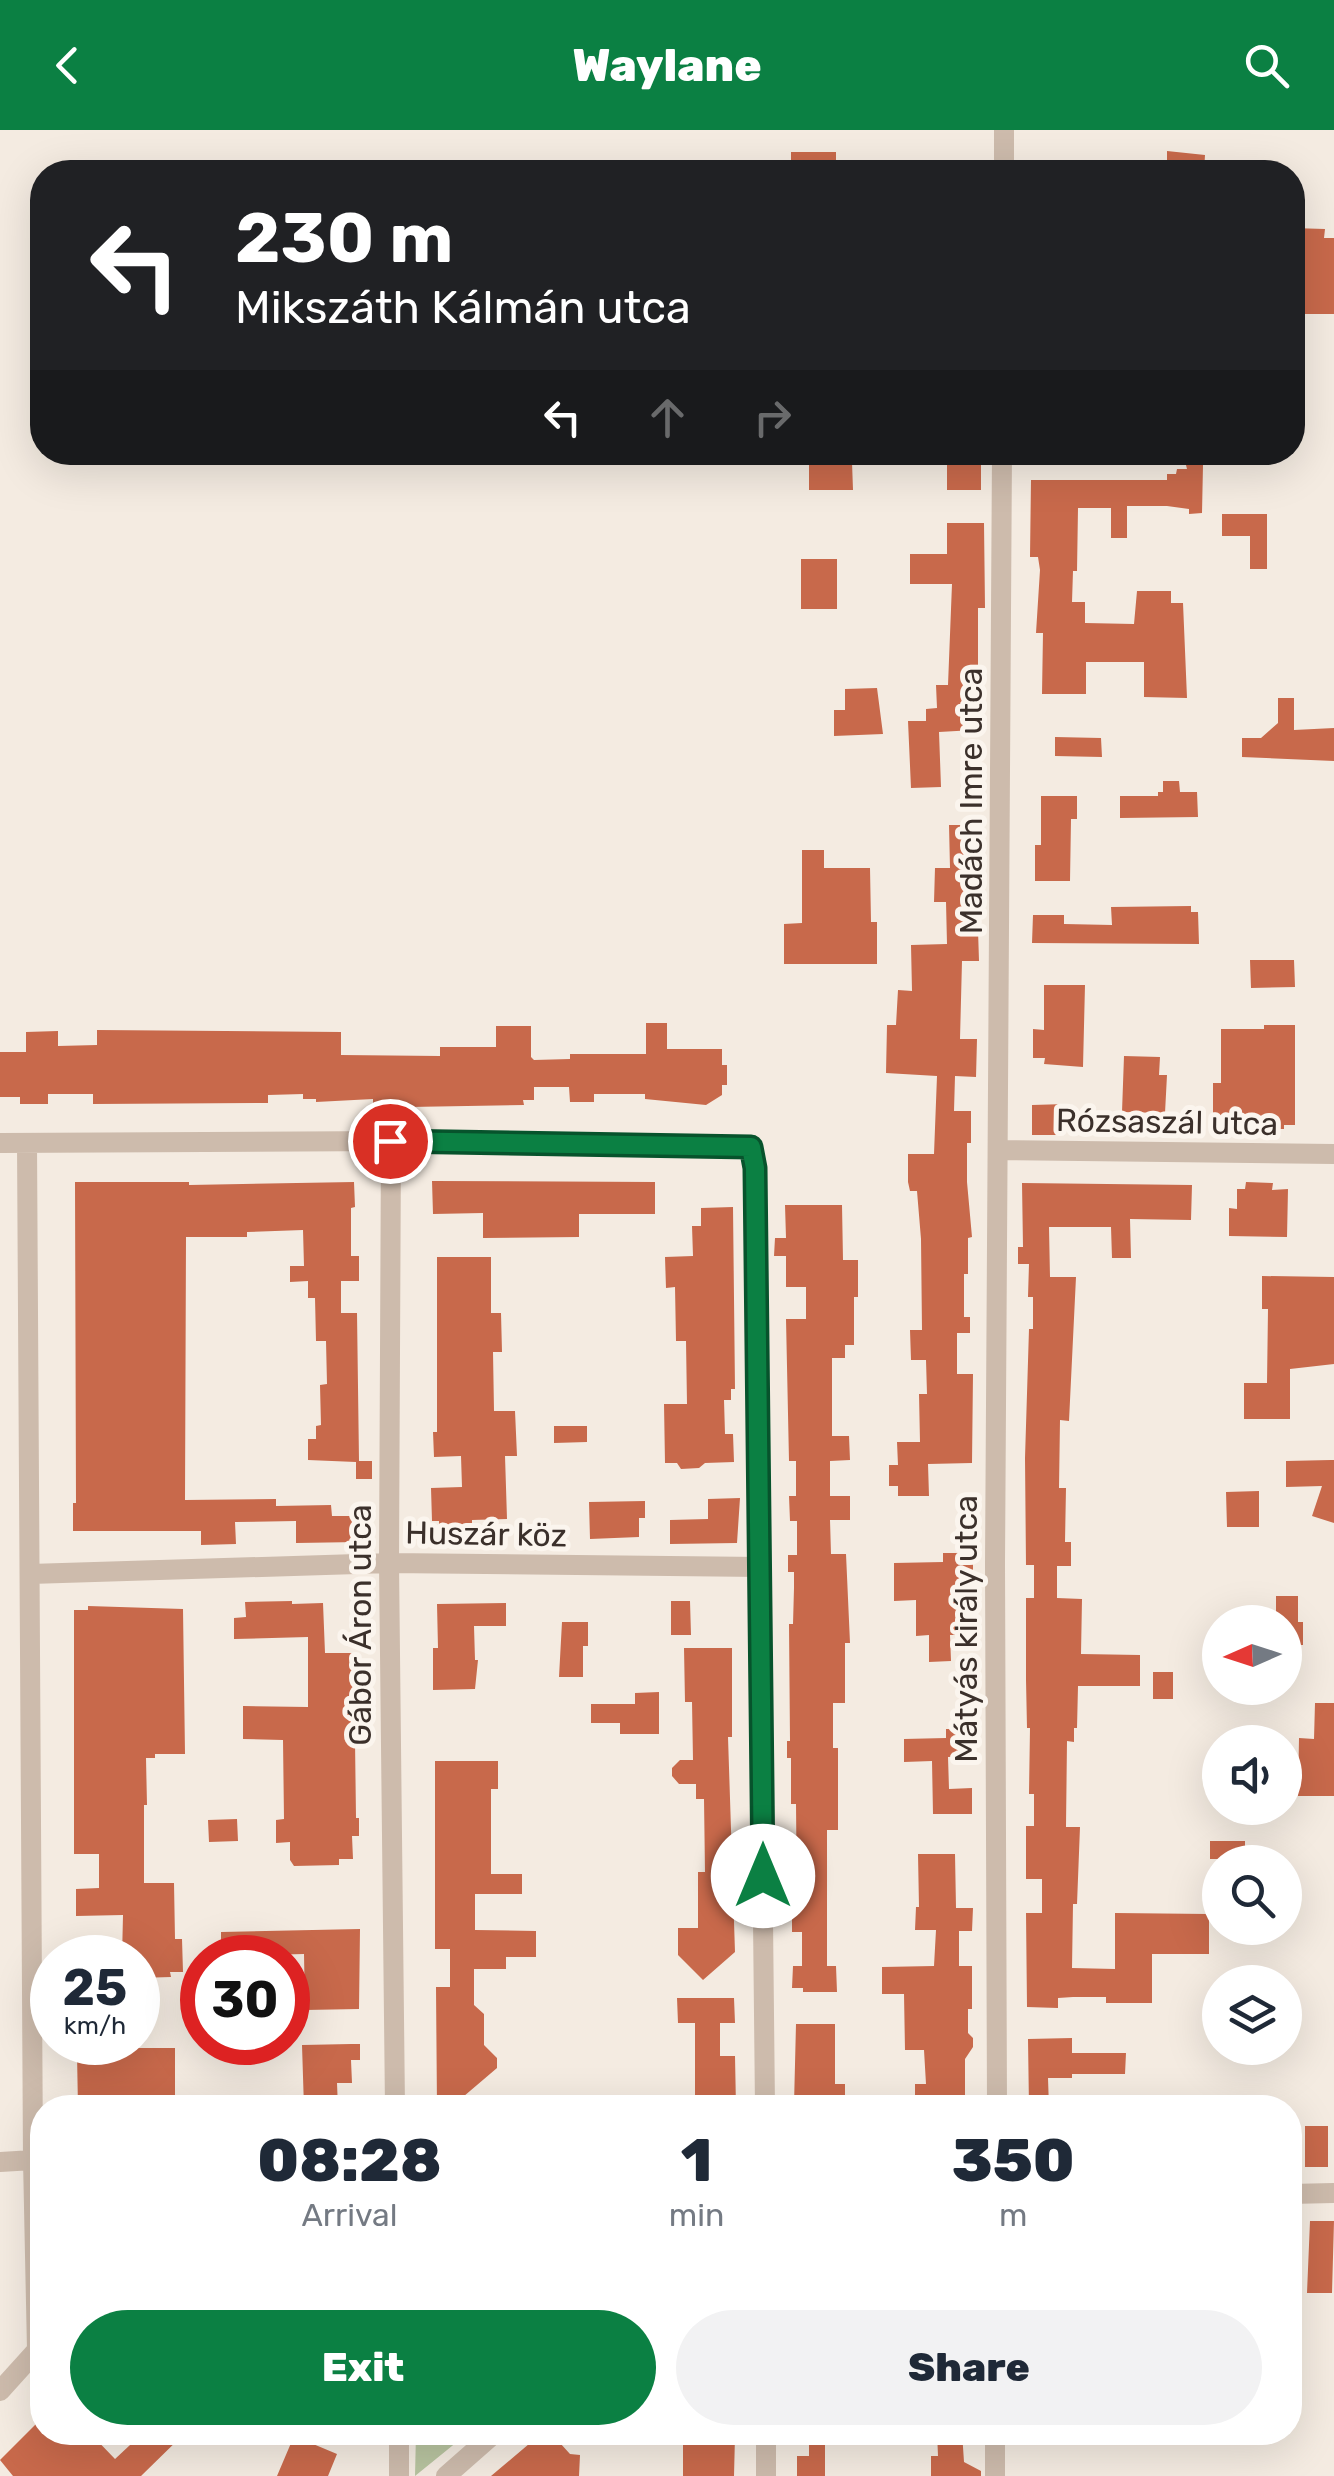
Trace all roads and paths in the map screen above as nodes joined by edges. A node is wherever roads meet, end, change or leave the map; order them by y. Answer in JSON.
{"nodes":[{"id":1,"x":1004,"y":130,"type":"edge"},
{"id":2,"x":1004,"y":160,"type":"edge"},
{"id":3,"x":1002,"y":465,"type":"edge"},
{"id":4,"x":390,"y":1141,"type":"junction"},
{"id":5,"x":0,"y":1143,"type":"edge"},
{"id":6,"x":27,"y":1143,"type":"junction"},
{"id":7,"x":999,"y":1150,"type":"junction"},
{"id":8,"x":1334,"y":1154,"type":"edge"},
{"id":9,"x":389,"y":1564,"type":"junction"},
{"id":10,"x":761,"y":1567,"type":"junction"},
{"id":11,"x":30,"y":1574,"type":"junction"},
{"id":12,"x":32,"y":2095,"type":"edge"},
{"id":13,"x":396,"y":2095,"type":"edge"},
{"id":14,"x":765,"y":2095,"type":"edge"},
{"id":15,"x":997,"y":2095,"type":"edge"},
{"id":16,"x":30,"y":2160,"type":"edge"},
{"id":17,"x":0,"y":2162,"type":"edge"},
{"id":18,"x":1334,"y":2192,"type":"edge"},
{"id":19,"x":1302,"y":2193,"type":"edge"},
{"id":20,"x":30,"y":2360,"type":"edge"},
{"id":21,"x":0,"y":2391,"type":"edge"},
{"id":22,"x":399,"y":2445,"type":"edge"},
{"id":23,"x":481,"y":2445,"type":"edge"},
{"id":24,"x":766,"y":2445,"type":"edge"},
{"id":25,"x":995,"y":2445,"type":"edge"},
{"id":26,"x":399,"y":2476,"type":"edge"},
{"id":27,"x":446,"y":2476,"type":"edge"},
{"id":28,"x":766,"y":2476,"type":"edge"},
{"id":29,"x":995,"y":2476,"type":"edge"}],
"edges":[{"from":1,"to":2,"type":"street"},
{"from":3,"to":7,"type":"street","name":"Madách Imre utca"},
{"from":4,"to":6,"type":"street"},
{"from":4,"to":9,"type":"street","name":"Gábor Áron utca"},
{"from":4,"to":10,"type":"street"},
{"from":5,"to":6,"type":"street"},
{"from":6,"to":11,"type":"street"},
{"from":7,"to":8,"type":"street","name":"Rózsaszál utca"},
{"from":7,"to":15,"type":"street","name":"Mátyás király utca"},
{"from":9,"to":10,"type":"street","name":"Huszár köz"},
{"from":9,"to":11,"type":"street","name":"Huszár köz"},
{"from":9,"to":13,"type":"street","name":"Gábor Áron utca"},
{"from":10,"to":14,"type":"street"},
{"from":11,"to":12,"type":"street"},
{"from":16,"to":17,"type":"street"},
{"from":18,"to":19,"type":"street"},
{"from":20,"to":21,"type":"street"},
{"from":22,"to":26,"type":"street"},
{"from":23,"to":27,"type":"street"},
{"from":24,"to":28,"type":"street"},
{"from":25,"to":29,"type":"street"}]}
